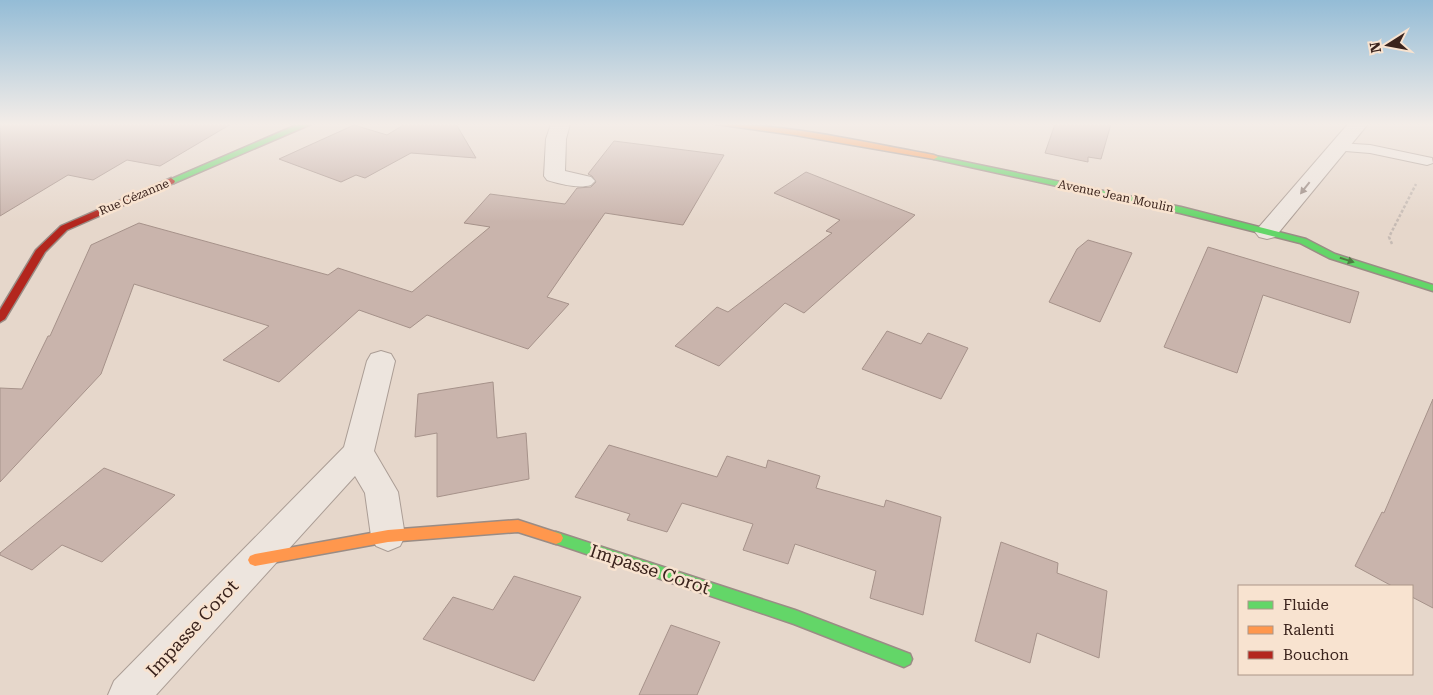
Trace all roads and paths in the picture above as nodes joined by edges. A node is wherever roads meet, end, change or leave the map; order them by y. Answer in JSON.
{"nodes":[{"id":1,"x":230,"y":156,"type":"edge"},
{"id":2,"x":555,"y":156,"type":"edge"},
{"id":3,"x":930,"y":156,"type":"edge"},
{"id":4,"x":1330,"y":156,"type":"edge"},
{"id":5,"x":1405,"y":156,"type":"edge"},
{"id":6,"x":1427,"y":161,"type":"joint"},
{"id":7,"x":584,"y":181,"type":"dead end"},
{"id":8,"x":1266,"y":232,"type":"junction"},
{"id":9,"x":1303,"y":241,"type":"junction"},
{"id":10,"x":1328,"y":241,"type":"dead end"},
{"id":11,"x":1394,"y":275,"type":"junction"},
{"id":12,"x":1433,"y":288,"type":"edge"},
{"id":13,"x":0,"y":319,"type":"edge"},
{"id":14,"x":381,"y":361,"type":"dead end"},
{"id":15,"x":358,"y":452,"type":"junction"},
{"id":16,"x":388,"y":536,"type":"junction"},
{"id":17,"x":256,"y":560,"type":"junction"},
{"id":18,"x":904,"y":659,"type":"dead end"},
{"id":19,"x":128,"y":695,"type":"edge"}],
"edges":[{"from":1,"to":13,"type":"street","name":"Rue Cézanne"},
{"from":2,"to":7,"type":"street"},
{"from":3,"to":8,"type":"street","name":"Avenue Jean Moulin"},
{"from":4,"to":8,"type":"street","one_way":true},
{"from":5,"to":6,"type":"lane"},
{"from":6,"to":11,"type":"path"},
{"from":8,"to":9,"type":"street","name":"Avenue Jean Moulin"},
{"from":9,"to":10,"type":"street","name":"Avenue Jean Moulin"},
{"from":9,"to":11,"type":"street","name":"Avenue Jean Moulin","one_way":true},
{"from":11,"to":12,"type":"street","name":"Avenue Jean Moulin"},
{"from":14,"to":15,"type":"street","name":"Impasse Corot"},
{"from":15,"to":16,"type":"street"},
{"from":15,"to":17,"type":"street","name":"Impasse Corot"},
{"from":16,"to":17,"type":"street","name":"Impasse Corot"},
{"from":16,"to":18,"type":"street","name":"Impasse Corot"},
{"from":17,"to":19,"type":"street","name":"Impasse Corot"}]}
